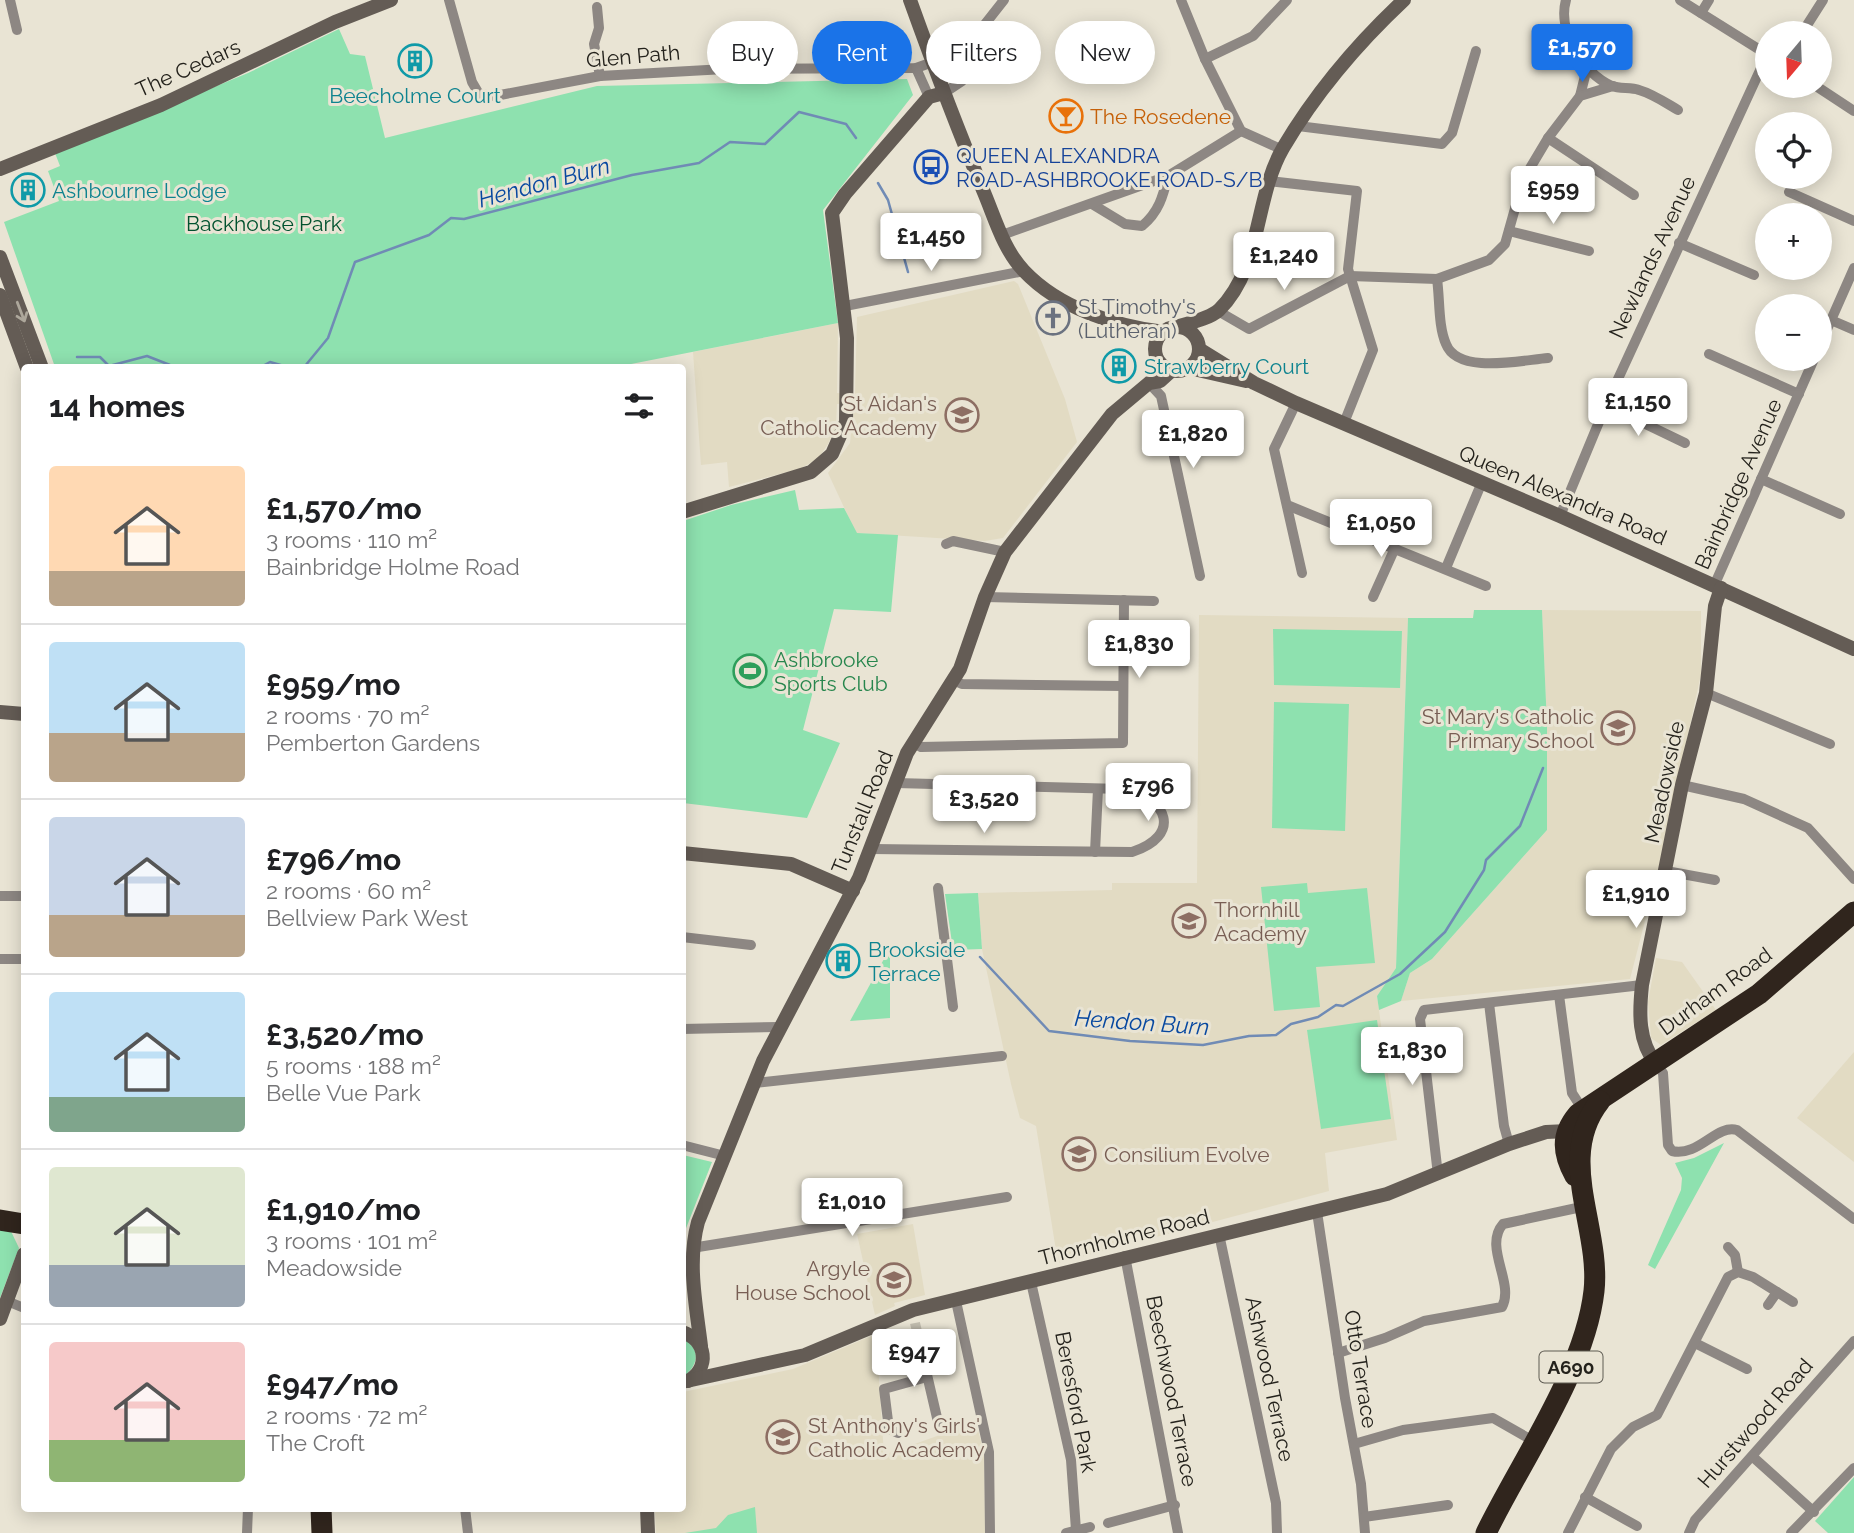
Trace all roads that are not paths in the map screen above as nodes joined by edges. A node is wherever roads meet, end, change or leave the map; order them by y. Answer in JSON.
{"nodes":[{"id":1,"x":10,"y":0,"type":"edge"},
{"id":2,"x":391,"y":0,"type":"edge"},
{"id":3,"x":449,"y":0,"type":"edge"},
{"id":4,"x":910,"y":0,"type":"edge"},
{"id":5,"x":1004,"y":0,"type":"edge"},
{"id":6,"x":1181,"y":0,"type":"edge"},
{"id":7,"x":1287,"y":0,"type":"edge"},
{"id":8,"x":1566,"y":0,"type":"edge"},
{"id":9,"x":1680,"y":0,"type":"edge"},
{"id":10,"x":1709,"y":0,"type":"edge"},
{"id":11,"x":1823,"y":0,"type":"edge"},
{"id":12,"x":1400,"y":1,"type":"edge"},
{"id":13,"x":597,"y":8,"type":"dead end"},
{"id":14,"x":1701,"y":13,"type":"junction"},
{"id":15,"x":987,"y":21,"type":"edge"},
{"id":16,"x":1810,"y":21,"type":"edge"},
{"id":17,"x":17,"y":30,"type":"dead end"},
{"id":18,"x":926,"y":43,"type":"edge"},
{"id":19,"x":1755,"y":47,"type":"edge"},
{"id":20,"x":1476,"y":51,"type":"dead end"},
{"id":21,"x":1205,"y":59,"type":"junction"},
{"id":22,"x":926,"y":61,"type":"edge"},
{"id":23,"x":916,"y":68,"type":"junction"},
{"id":24,"x":1587,"y":68,"type":"junction"},
{"id":25,"x":600,"y":76,"type":"junction"},
{"id":26,"x":1755,"y":81,"type":"edge"},
{"id":27,"x":941,"y":84,"type":"edge"},
{"id":28,"x":958,"y":84,"type":"edge"},
{"id":29,"x":1613,"y":86,"type":"junction"},
{"id":30,"x":944,"y":93,"type":"junction"},
{"id":31,"x":1580,"y":96,"type":"junction"},
{"id":32,"x":929,"y":97,"type":"junction"},
{"id":33,"x":1832,"y":97,"type":"edge"},
{"id":34,"x":1678,"y":110,"type":"dead end"},
{"id":35,"x":1854,"y":111,"type":"edge"},
{"id":36,"x":1298,"y":126,"type":"junction"},
{"id":37,"x":1241,"y":131,"type":"junction"},
{"id":38,"x":1548,"y":138,"type":"junction"},
{"id":39,"x":1283,"y":150,"type":"junction"},
{"id":40,"x":0,"y":169,"type":"edge"},
{"id":41,"x":1168,"y":176,"type":"junction"},
{"id":42,"x":1269,"y":181,"type":"junction"},
{"id":43,"x":1788,"y":192,"type":"dead end"},
{"id":44,"x":1634,"y":195,"type":"dead end"},
{"id":45,"x":1092,"y":204,"type":"junction"},
{"id":46,"x":1854,"y":221,"type":"edge"},
{"id":47,"x":1509,"y":231,"type":"junction"},
{"id":48,"x":1002,"y":235,"type":"junction"},
{"id":49,"x":1679,"y":243,"type":"junction"},
{"id":50,"x":1589,"y":251,"type":"dead end"},
{"id":51,"x":0,"y":257,"type":"edge"},
{"id":52,"x":1854,"y":268,"type":"edge"},
{"id":53,"x":1024,"y":271,"type":"junction"},
{"id":54,"x":1754,"y":275,"type":"dead end"},
{"id":55,"x":1350,"y":276,"type":"junction"},
{"id":56,"x":1437,"y":279,"type":"junction"},
{"id":57,"x":0,"y":295,"type":"edge"},
{"id":58,"x":845,"y":306,"type":"junction"},
{"id":59,"x":1215,"y":313,"type":"junction"},
{"id":60,"x":1832,"y":318,"type":"edge"},
{"id":61,"x":1832,"y":320,"type":"edge"},
{"id":62,"x":1124,"y":325,"type":"junction"},
{"id":63,"x":1167,"y":330,"type":"junction"},
{"id":64,"x":1854,"y":330,"type":"edge"},
{"id":65,"x":1198,"y":345,"type":"junction"},
{"id":66,"x":1156,"y":354,"type":"junction"},
{"id":67,"x":1709,"y":354,"type":"dead end"},
{"id":68,"x":1548,"y":358,"type":"dead end"},
{"id":69,"x":26,"y":364,"type":"edge"},
{"id":70,"x":40,"y":364,"type":"edge"},
{"id":71,"x":1189,"y":368,"type":"junction"},
{"id":72,"x":1171,"y":370,"type":"junction"},
{"id":73,"x":1809,"y":371,"type":"edge"},
{"id":74,"x":1149,"y":383,"type":"junction"},
{"id":75,"x":1254,"y":383,"type":"junction"},
{"id":76,"x":1799,"y":394,"type":"junction"},
{"id":77,"x":1296,"y":402,"type":"junction"},
{"id":78,"x":1606,"y":405,"type":"junction"},
{"id":79,"x":1344,"y":423,"type":"junction"},
{"id":80,"x":1685,"y":443,"type":"dead end"},
{"id":81,"x":1761,"y":479,"type":"junction"},
{"id":82,"x":1482,"y":482,"type":"junction"},
{"id":83,"x":1287,"y":505,"type":"junction"},
{"id":84,"x":686,"y":511,"type":"edge"},
{"id":85,"x":1840,"y":514,"type":"dead end"},
{"id":86,"x":1560,"y":516,"type":"junction"},
{"id":87,"x":946,"y":544,"type":"dead end"},
{"id":88,"x":1395,"y":548,"type":"junction"},
{"id":89,"x":1005,"y":552,"type":"junction"},
{"id":90,"x":1446,"y":568,"type":"junction"},
{"id":91,"x":1302,"y":573,"type":"dead end"},
{"id":92,"x":1200,"y":576,"type":"dead end"},
{"id":93,"x":1486,"y":586,"type":"dead end"},
{"id":94,"x":1717,"y":587,"type":"junction"},
{"id":95,"x":985,"y":597,"type":"junction"},
{"id":96,"x":1373,"y":597,"type":"dead end"},
{"id":97,"x":1124,"y":600,"type":"junction"},
{"id":98,"x":1154,"y":601,"type":"dead end"},
{"id":99,"x":1854,"y":649,"type":"edge"},
{"id":100,"x":953,"y":680,"type":"junction"},
{"id":101,"x":1123,"y":686,"type":"junction"},
{"id":102,"x":1706,"y":693,"type":"junction"},
{"id":103,"x":0,"y":712,"type":"edge"},
{"id":104,"x":21,"y":715,"type":"edge"},
{"id":105,"x":913,"y":743,"type":"junction"},
{"id":106,"x":1830,"y":744,"type":"dead end"},
{"id":107,"x":896,"y":783,"type":"junction"},
{"id":108,"x":1682,"y":785,"type":"junction"},
{"id":109,"x":1098,"y":789,"type":"junction"},
{"id":110,"x":872,"y":849,"type":"junction"},
{"id":111,"x":1096,"y":852,"type":"junction"},
{"id":112,"x":686,"y":853,"type":"edge"},
{"id":113,"x":1666,"y":871,"type":"junction"},
{"id":114,"x":1854,"y":879,"type":"edge"},
{"id":115,"x":1715,"y":880,"type":"dead end"},
{"id":116,"x":938,"y":888,"type":"dead end"},
{"id":117,"x":853,"y":891,"type":"junction"},
{"id":118,"x":0,"y":896,"type":"edge"},
{"id":119,"x":21,"y":896,"type":"edge"},
{"id":120,"x":1854,"y":912,"type":"edge"},
{"id":121,"x":686,"y":937,"type":"edge"},
{"id":122,"x":751,"y":945,"type":"dead end"},
{"id":123,"x":0,"y":959,"type":"edge"},
{"id":124,"x":21,"y":959,"type":"edge"},
{"id":125,"x":1642,"y":985,"type":"junction"},
{"id":126,"x":1559,"y":995,"type":"junction"},
{"id":127,"x":1489,"y":1003,"type":"junction"},
{"id":128,"x":953,"y":1007,"type":"dead end"},
{"id":129,"x":779,"y":1027,"type":"junction"},
{"id":130,"x":686,"y":1028,"type":"edge"},
{"id":131,"x":1002,"y":1056,"type":"dead end"},
{"id":132,"x":1656,"y":1064,"type":"junction"},
{"id":133,"x":755,"y":1083,"type":"junction"},
{"id":134,"x":1580,"y":1122,"type":"junction"},
{"id":135,"x":1509,"y":1144,"type":"junction"},
{"id":136,"x":686,"y":1147,"type":"edge"},
{"id":137,"x":725,"y":1156,"type":"junction"},
{"id":138,"x":1438,"y":1175,"type":"junction"},
{"id":139,"x":1583,"y":1196,"type":"junction"},
{"id":140,"x":1007,"y":1197,"type":"dead end"},
{"id":141,"x":1317,"y":1212,"type":"junction"},
{"id":142,"x":1854,"y":1219,"type":"edge"},
{"id":143,"x":1219,"y":1234,"type":"junction"},
{"id":144,"x":1728,"y":1247,"type":"dead end"},
{"id":145,"x":692,"y":1248,"type":"junction"},
{"id":146,"x":1125,"y":1256,"type":"junction"},
{"id":147,"x":21,"y":1262,"type":"edge"},
{"id":148,"x":1738,"y":1272,"type":"junction"},
{"id":149,"x":1031,"y":1282,"type":"junction"},
{"id":150,"x":1777,"y":1292,"type":"junction"},
{"id":151,"x":695,"y":1298,"type":"junction"},
{"id":152,"x":7,"y":1301,"type":"junction"},
{"id":153,"x":956,"y":1301,"type":"junction"},
{"id":154,"x":1793,"y":1302,"type":"dead end"},
{"id":155,"x":1768,"y":1305,"type":"dead end"},
{"id":156,"x":21,"y":1307,"type":"edge"},
{"id":157,"x":0,"y":1319,"type":"edge"},
{"id":158,"x":686,"y":1321,"type":"edge"},
{"id":159,"x":686,"y":1333,"type":"edge"},
{"id":160,"x":1854,"y":1341,"type":"edge"},
{"id":161,"x":1695,"y":1342,"type":"junction"},
{"id":162,"x":921,"y":1349,"type":"tunnel mouth"},
{"id":163,"x":702,"y":1350,"type":"junction"},
{"id":164,"x":1338,"y":1353,"type":"junction"},
{"id":165,"x":1747,"y":1369,"type":"dead end"},
{"id":166,"x":729,"y":1372,"type":"junction"},
{"id":167,"x":928,"y":1377,"type":"junction"},
{"id":168,"x":686,"y":1381,"type":"edge"},
{"id":169,"x":686,"y":1382,"type":"edge"},
{"id":170,"x":938,"y":1422,"type":"dead end"},
{"id":171,"x":898,"y":1433,"type":"dead end"},
{"id":172,"x":1535,"y":1442,"type":"junction"},
{"id":173,"x":1354,"y":1444,"type":"junction"},
{"id":174,"x":1753,"y":1457,"type":"junction"},
{"id":175,"x":1854,"y":1468,"type":"edge"},
{"id":176,"x":1585,"y":1497,"type":"junction"},
{"id":177,"x":1175,"y":1505,"type":"junction"},
{"id":178,"x":1448,"y":1505,"type":"dead end"},
{"id":179,"x":248,"y":1512,"type":"edge"},
{"id":180,"x":314,"y":1512,"type":"edge"},
{"id":181,"x":321,"y":1512,"type":"edge"},
{"id":182,"x":465,"y":1512,"type":"edge"},
{"id":183,"x":647,"y":1512,"type":"edge"},
{"id":184,"x":1814,"y":1512,"type":"junction"},
{"id":185,"x":1364,"y":1517,"type":"junction"},
{"id":186,"x":1108,"y":1522,"type":"dead end"},
{"id":187,"x":1637,"y":1526,"type":"dead end"},
{"id":188,"x":1090,"y":1527,"type":"dead end"},
{"id":189,"x":1071,"y":1532,"type":"edge"},
{"id":190,"x":247,"y":1533,"type":"edge"},
{"id":191,"x":314,"y":1533,"type":"edge"},
{"id":192,"x":322,"y":1533,"type":"edge"},
{"id":193,"x":468,"y":1533,"type":"edge"},
{"id":194,"x":648,"y":1533,"type":"edge"},
{"id":195,"x":990,"y":1533,"type":"edge"},
{"id":196,"x":1178,"y":1533,"type":"edge"},
{"id":197,"x":1277,"y":1533,"type":"edge"},
{"id":198,"x":1365,"y":1533,"type":"edge"},
{"id":199,"x":1486,"y":1533,"type":"edge"},
{"id":200,"x":1567,"y":1533,"type":"edge"},
{"id":201,"x":1689,"y":1533,"type":"edge"},
{"id":202,"x":1791,"y":1533,"type":"edge"}],
"edges":[{"from":1,"to":17,"type":"street"},
{"from":2,"to":40,"type":"street","name":"The Cedars"},
{"from":3,"to":25,"type":"street","name":"Glen Path"},
{"from":4,"to":18,"type":"street","name":"Queen Alexandra Road"},
{"from":5,"to":15,"type":"street"},
{"from":6,"to":21,"type":"street"},
{"from":7,"to":21,"type":"street"},
{"from":8,"to":24,"type":"street"},
{"from":9,"to":14,"type":"street"},
{"from":10,"to":14,"type":"street"},
{"from":11,"to":16,"type":"street"},
{"from":12,"to":36,"type":"street"},
{"from":13,"to":25,"type":"street"},
{"from":14,"to":19,"type":"street"},
{"from":20,"to":36,"type":"street"},
{"from":21,"to":37,"type":"street"},
{"from":22,"to":23,"type":"street","name":"Glen Path"},
{"from":23,"to":25,"type":"street","name":"Glen Path"},
{"from":23,"to":32,"type":"street"},
{"from":24,"to":29,"type":"street"},
{"from":24,"to":31,"type":"street"},
{"from":26,"to":49,"type":"street","name":"Newlands Avenue"},
{"from":27,"to":30,"type":"street","name":"Queen Alexandra Road"},
{"from":28,"to":30,"type":"street"},
{"from":29,"to":31,"type":"street"},
{"from":29,"to":34,"type":"street"},
{"from":30,"to":32,"type":"street"},
{"from":30,"to":48,"type":"street","name":"Queen Alexandra Road"},
{"from":31,"to":38,"type":"street"},
{"from":32,"to":58,"type":"street"},
{"from":33,"to":35,"type":"street"},
{"from":36,"to":39,"type":"street"},
{"from":37,"to":39,"type":"street"},
{"from":37,"to":41,"type":"street"},
{"from":38,"to":44,"type":"street"},
{"from":38,"to":47,"type":"street"},
{"from":39,"to":42,"type":"street"},
{"from":41,"to":45,"type":"street"},
{"from":41,"to":45,"type":"street"},
{"from":42,"to":55,"type":"street"},
{"from":42,"to":59,"type":"street"},
{"from":43,"to":46,"type":"street"},
{"from":45,"to":48,"type":"street"},
{"from":47,"to":50,"type":"street"},
{"from":47,"to":56,"type":"street"},
{"from":48,"to":53,"type":"street","name":"Queen Alexandra Road"},
{"from":49,"to":54,"type":"street"},
{"from":49,"to":78,"type":"street","name":"Newlands Avenue"},
{"from":51,"to":70,"type":"street","one_way":true},
{"from":52,"to":60,"type":"street"},
{"from":53,"to":58,"type":"street"},
{"from":53,"to":62,"type":"street","name":"Queen Alexandra Road"},
{"from":55,"to":56,"type":"street"},
{"from":55,"to":59,"type":"street"},
{"from":55,"to":79,"type":"street"},
{"from":56,"to":68,"type":"street"},
{"from":57,"to":69,"type":"street"},
{"from":58,"to":84,"type":"street"},
{"from":59,"to":63,"type":"street"},
{"from":59,"to":65,"type":"street"},
{"from":61,"to":64,"type":"street"},
{"from":62,"to":63,"type":"street","name":"Queen Alexandra Road"},
{"from":62,"to":66,"type":"street","name":"Queen Alexandra Road"},
{"from":63,"to":65,"type":"street","name":"Queen Alexandra Road"},
{"from":63,"to":66,"type":"street"},
{"from":65,"to":71,"type":"street"},
{"from":65,"to":75,"type":"street","name":"Queen Alexandra Road"},
{"from":66,"to":72,"type":"street","name":"Queen Alexandra Road"},
{"from":66,"to":74,"type":"street"},
{"from":67,"to":76,"type":"street"},
{"from":71,"to":72,"type":"street","name":"Queen Alexandra Road"},
{"from":71,"to":75,"type":"street","name":"Queen Alexandra Road"},
{"from":72,"to":74,"type":"street","name":"Tunstall Road"},
{"from":73,"to":76,"type":"street","name":"Bainbridge Avenue"},
{"from":74,"to":89,"type":"street","name":"Tunstall Road"},
{"from":74,"to":92,"type":"street"},
{"from":75,"to":77,"type":"street","name":"Queen Alexandra Road"},
{"from":76,"to":81,"type":"street","name":"Bainbridge Avenue"},
{"from":77,"to":79,"type":"street","name":"Queen Alexandra Road"},
{"from":77,"to":83,"type":"street"},
{"from":78,"to":80,"type":"street"},
{"from":78,"to":86,"type":"street","name":"Newlands Avenue"},
{"from":79,"to":82,"type":"street","name":"Queen Alexandra Road"},
{"from":81,"to":85,"type":"street"},
{"from":81,"to":94,"type":"street","name":"Bainbridge Avenue"},
{"from":82,"to":86,"type":"street","name":"Queen Alexandra Road"},
{"from":82,"to":90,"type":"street"},
{"from":83,"to":88,"type":"street"},
{"from":83,"to":91,"type":"street"},
{"from":86,"to":94,"type":"street","name":"Queen Alexandra Road"},
{"from":87,"to":89,"type":"street"},
{"from":88,"to":90,"type":"street"},
{"from":88,"to":96,"type":"street"},
{"from":89,"to":95,"type":"street","name":"Tunstall Road"},
{"from":90,"to":93,"type":"street"},
{"from":94,"to":99,"type":"street","name":"Queen Alexandra Road"},
{"from":94,"to":102,"type":"street","name":"Meadowside"},
{"from":95,"to":97,"type":"street"},
{"from":95,"to":100,"type":"street","name":"Tunstall Road"},
{"from":97,"to":98,"type":"street"},
{"from":97,"to":101,"type":"street"},
{"from":100,"to":101,"type":"street"},
{"from":100,"to":105,"type":"street","name":"Tunstall Road"},
{"from":101,"to":105,"type":"street"},
{"from":102,"to":106,"type":"street"},
{"from":102,"to":108,"type":"street","name":"Meadowside"},
{"from":103,"to":104,"type":"street"},
{"from":105,"to":107,"type":"street","name":"Tunstall Road"},
{"from":107,"to":109,"type":"street"},
{"from":107,"to":110,"type":"street","name":"Tunstall Road"},
{"from":108,"to":113,"type":"street","name":"Meadowside"},
{"from":108,"to":114,"type":"street"},
{"from":109,"to":111,"type":"street"},
{"from":109,"to":111,"type":"street"},
{"from":110,"to":111,"type":"street"},
{"from":110,"to":117,"type":"street","name":"Tunstall Road"},
{"from":112,"to":117,"type":"street"},
{"from":113,"to":115,"type":"street"},
{"from":113,"to":125,"type":"street","name":"Meadowside"},
{"from":116,"to":128,"type":"street"},
{"from":117,"to":129,"type":"street","name":"Tunstall Road"},
{"from":118,"to":119,"type":"street"},
{"from":120,"to":132,"type":"highway","name":"Durham Road"},
{"from":121,"to":122,"type":"street"},
{"from":123,"to":124,"type":"street"},
{"from":125,"to":126,"type":"street"},
{"from":125,"to":132,"type":"street","name":"Meadowside"},
{"from":126,"to":127,"type":"street"},
{"from":126,"to":134,"type":"street"},
{"from":127,"to":135,"type":"street"},
{"from":127,"to":138,"type":"street"},
{"from":129,"to":130,"type":"street"},
{"from":129,"to":133,"type":"street","name":"Tunstall Road"},
{"from":131,"to":133,"type":"street"},
{"from":132,"to":134,"type":"highway","name":"Durham Road"},
{"from":132,"to":142,"type":"street"},
{"from":133,"to":137,"type":"street","name":"Tunstall Road"},
{"from":134,"to":135,"type":"street","name":"Thornholme Road"},
{"from":134,"to":139,"type":"highway","number":"A690"},
{"from":135,"to":138,"type":"street","name":"Thornholme Road"},
{"from":136,"to":137,"type":"street"},
{"from":137,"to":145,"type":"street","name":"Tunstall Road"},
{"from":138,"to":141,"type":"street","name":"Thornholme Road"},
{"from":139,"to":164,"type":"street"},
{"from":139,"to":172,"type":"highway","number":"A690"},
{"from":140,"to":145,"type":"street"},
{"from":141,"to":143,"type":"street","name":"Thornholme Road"},
{"from":141,"to":164,"type":"street","name":"Otto Terrace"},
{"from":143,"to":146,"type":"street","name":"Thornholme Road"},
{"from":143,"to":197,"type":"street","name":"Ashwood Terrace"},
{"from":144,"to":148,"type":"street"},
{"from":145,"to":151,"type":"street","name":"Tunstall Road"},
{"from":146,"to":149,"type":"street","name":"Thornholme Road"},
{"from":146,"to":177,"type":"street","name":"Beechwood Terrace"},
{"from":147,"to":152,"type":"street"},
{"from":148,"to":150,"type":"street"},
{"from":148,"to":161,"type":"street"},
{"from":149,"to":153,"type":"street","name":"Thornholme Road"},
{"from":149,"to":189,"type":"street","name":"Beresford Park"},
{"from":150,"to":154,"type":"street"},
{"from":150,"to":155,"type":"street"},
{"from":151,"to":158,"type":"street","name":"Tunstall Road"},
{"from":151,"to":163,"type":"street","name":"Tunstall Road"},
{"from":152,"to":156,"type":"street"},
{"from":152,"to":157,"type":"street"},
{"from":153,"to":166,"type":"street","name":"Thornholme Road"},
{"from":153,"to":195,"type":"street"},
{"from":159,"to":163,"type":"street"},
{"from":160,"to":174,"type":"street","name":"Hurstwood Road"},
{"from":161,"to":165,"type":"street"},
{"from":161,"to":176,"type":"street"},
{"from":162,"to":167,"type":"street"},
{"from":163,"to":166,"type":"street"},
{"from":163,"to":168,"type":"street"},
{"from":164,"to":173,"type":"street","name":"Otto Terrace"},
{"from":166,"to":169,"type":"street","name":"Thornholme Road"},
{"from":167,"to":170,"type":"street"},
{"from":167,"to":171,"type":"street"},
{"from":172,"to":173,"type":"street"},
{"from":172,"to":199,"type":"highway","number":"A690"},
{"from":173,"to":185,"type":"street","name":"Otto Terrace"},
{"from":174,"to":184,"type":"street"},
{"from":174,"to":201,"type":"street","name":"Hurstwood Road"},
{"from":175,"to":184,"type":"street"},
{"from":176,"to":187,"type":"street"},
{"from":176,"to":200,"type":"street"},
{"from":177,"to":186,"type":"street"},
{"from":177,"to":196,"type":"street","name":"Beechwood Terrace"},
{"from":178,"to":185,"type":"street"},
{"from":179,"to":190,"type":"street"},
{"from":180,"to":191,"type":"highway"},
{"from":181,"to":192,"type":"highway"},
{"from":182,"to":193,"type":"street"},
{"from":183,"to":194,"type":"street"},
{"from":184,"to":202,"type":"street"},
{"from":185,"to":198,"type":"street","name":"Otto Terrace"},
{"from":188,"to":189,"type":"street"}]}
